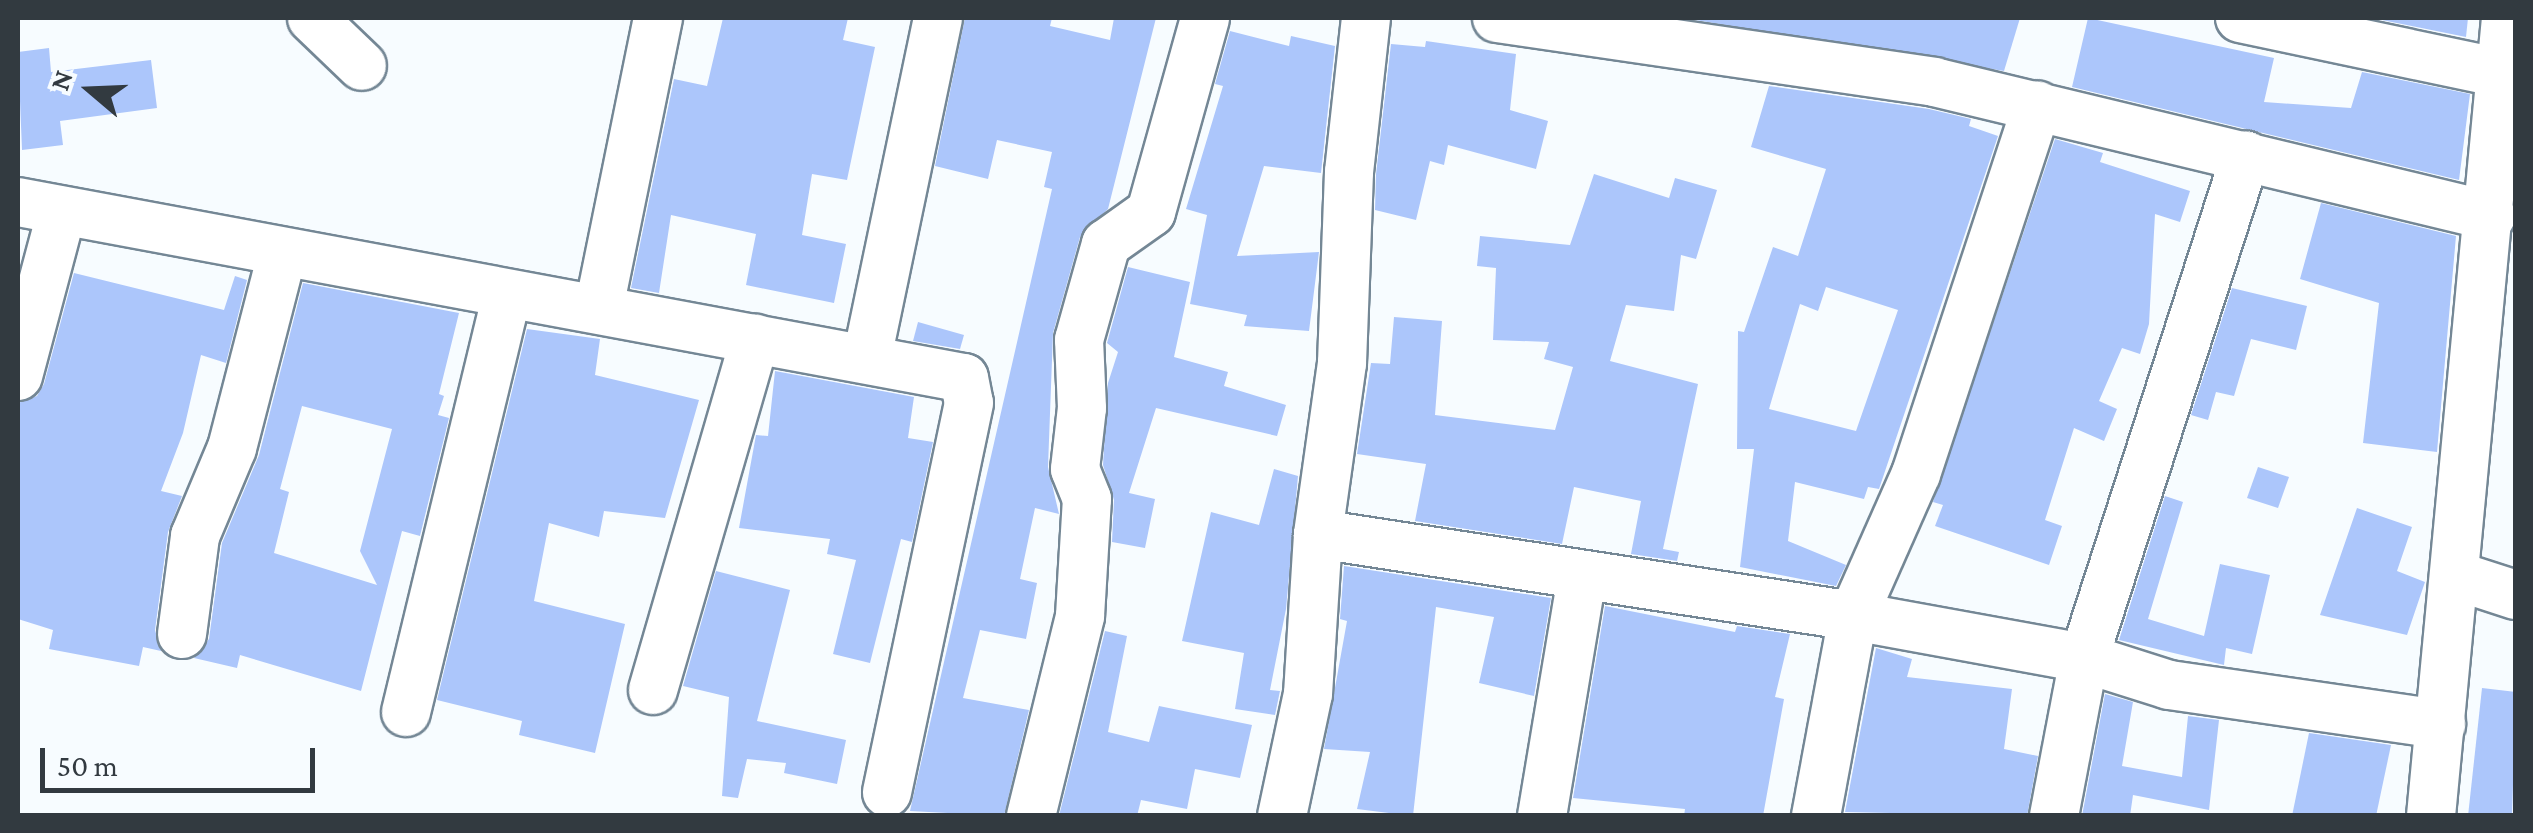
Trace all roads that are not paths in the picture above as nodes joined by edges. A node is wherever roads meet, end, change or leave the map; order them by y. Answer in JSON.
{"nodes":[{"id":1,"x":312,"y":18,"type":"edge"},
{"id":2,"x":658,"y":18,"type":"edge"},
{"id":3,"x":938,"y":18,"type":"edge"},
{"id":4,"x":1205,"y":18,"type":"edge"},
{"id":5,"x":1366,"y":18,"type":"edge"},
{"id":6,"x":1497,"y":18,"type":"edge"},
{"id":7,"x":2240,"y":18,"type":"edge"},
{"id":8,"x":2506,"y":18,"type":"edge"},
{"id":9,"x":362,"y":66,"type":"dead end"},
{"id":10,"x":2502,"y":73,"type":"junction"},
{"id":11,"x":2037,"y":105,"type":"junction"},
{"id":12,"x":2246,"y":154,"type":"junction"},
{"id":13,"x":2500,"y":198,"type":"edge"},
{"id":14,"x":40,"y":206,"type":"edge"},
{"id":15,"x":282,"y":255,"type":"junction"},
{"id":16,"x":506,"y":296,"type":"junction"},
{"id":17,"x":599,"y":308,"type":"junction"},
{"id":18,"x":755,"y":338,"type":"junction"},
{"id":19,"x":867,"y":358,"type":"junction"},
{"id":20,"x":18,"y":376,"type":"edge"},
{"id":21,"x":1318,"y":534,"type":"junction"},
{"id":22,"x":2458,"y":576,"type":"junction"},
{"id":23,"x":1582,"y":578,"type":"junction"},
{"id":24,"x":2516,"y":595,"type":"edge"},
{"id":25,"x":1852,"y":616,"type":"junction"},
{"id":26,"x":182,"y":634,"type":"dead end"},
{"id":27,"x":2084,"y":658,"type":"junction"},
{"id":28,"x":653,"y":690,"type":"dead end"},
{"id":29,"x":406,"y":712,"type":"dead end"},
{"id":30,"x":2441,"y":724,"type":"junction"},
{"id":31,"x":887,"y":792,"type":"dead end"},
{"id":32,"x":1031,"y":816,"type":"edge"},
{"id":33,"x":1282,"y":816,"type":"edge"},
{"id":34,"x":1542,"y":816,"type":"edge"},
{"id":35,"x":1816,"y":816,"type":"edge"},
{"id":36,"x":2054,"y":816,"type":"edge"},
{"id":37,"x":2431,"y":816,"type":"edge"}],
"edges":[{"from":1,"to":9,"type":"street"},
{"from":2,"to":17,"type":"street"},
{"from":3,"to":19,"type":"street"},
{"from":4,"to":32,"type":"street"},
{"from":5,"to":21,"type":"street"},
{"from":6,"to":11,"type":"street"},
{"from":7,"to":10,"type":"street"},
{"from":8,"to":10,"type":"street"},
{"from":10,"to":13,"type":"street"},
{"from":11,"to":12,"type":"street"},
{"from":11,"to":25,"type":"street"},
{"from":12,"to":13,"type":"street"},
{"from":12,"to":27,"type":"street"},
{"from":13,"to":22,"type":"street"},
{"from":14,"to":15,"type":"street"},
{"from":14,"to":20,"type":"street"},
{"from":15,"to":16,"type":"street"},
{"from":15,"to":26,"type":"street"},
{"from":16,"to":17,"type":"street"},
{"from":16,"to":29,"type":"street"},
{"from":17,"to":18,"type":"street"},
{"from":18,"to":19,"type":"street"},
{"from":18,"to":28,"type":"street"},
{"from":19,"to":31,"type":"street"},
{"from":21,"to":23,"type":"street"},
{"from":21,"to":33,"type":"street"},
{"from":22,"to":24,"type":"street"},
{"from":22,"to":30,"type":"street"},
{"from":23,"to":25,"type":"street"},
{"from":23,"to":34,"type":"street"},
{"from":25,"to":27,"type":"street"},
{"from":25,"to":35,"type":"street"},
{"from":27,"to":30,"type":"street"},
{"from":27,"to":36,"type":"street"},
{"from":30,"to":37,"type":"street"}]}
